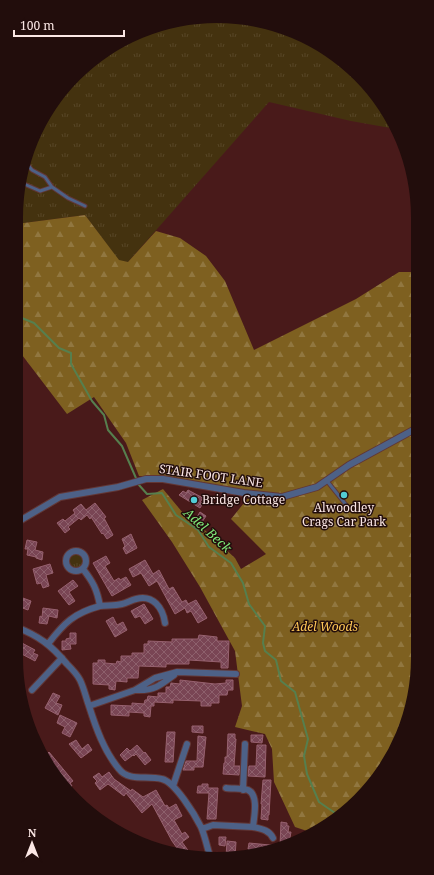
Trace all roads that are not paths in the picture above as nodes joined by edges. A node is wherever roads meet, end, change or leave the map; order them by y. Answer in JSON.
{"nodes":[{"id":1,"x":30,"y":167,"type":"edge"},
{"id":2,"x":26,"y":186,"type":"edge"},
{"id":3,"x":52,"y":187,"type":"junction"},
{"id":4,"x":85,"y":206,"type":"dead end"},
{"id":5,"x":411,"y":431,"type":"edge"},
{"id":6,"x":327,"y":481,"type":"junction"},
{"id":7,"x":347,"y":506,"type":"dead end"},
{"id":8,"x":23,"y":519,"type":"edge"},
{"id":9,"x":83,"y":569,"type":"dead end"},
{"id":10,"x":100,"y":606,"type":"junction"},
{"id":11,"x":165,"y":623,"type":"dead end"},
{"id":12,"x":23,"y":630,"type":"edge"},
{"id":13,"x":48,"y":644,"type":"junction"},
{"id":14,"x":62,"y":658,"type":"junction"},
{"id":15,"x":236,"y":674,"type":"dead end"},
{"id":16,"x":32,"y":690,"type":"dead end"},
{"id":17,"x":89,"y":706,"type":"junction"},
{"id":18,"x":187,"y":744,"type":"dead end"},
{"id":19,"x":245,"y":744,"type":"dead end"},
{"id":20,"x":173,"y":786,"type":"junction"},
{"id":21,"x":226,"y":788,"type":"dead end"},
{"id":22,"x":243,"y":790,"type":"junction"},
{"id":23,"x":253,"y":826,"type":"junction"},
{"id":24,"x":202,"y":829,"type":"junction"},
{"id":25,"x":273,"y":838,"type":"dead end"},
{"id":26,"x":209,"y":852,"type":"edge"}],
"edges":[{"from":1,"to":3,"type":"lane"},
{"from":2,"to":3,"type":"lane"},
{"from":3,"to":4,"type":"lane"},
{"from":5,"to":6,"type":"street","name":"STAIR FOOT LANE"},
{"from":6,"to":7,"type":"lane"},
{"from":6,"to":8,"type":"street","name":"STAIR FOOT LANE"},
{"from":9,"to":10,"type":"street"},
{"from":10,"to":11,"type":"street"},
{"from":10,"to":13,"type":"street"},
{"from":12,"to":13,"type":"street"},
{"from":13,"to":14,"type":"street"},
{"from":14,"to":16,"type":"street"},
{"from":14,"to":17,"type":"street"},
{"from":15,"to":17,"type":"street"},
{"from":17,"to":20,"type":"street"},
{"from":18,"to":20,"type":"street"},
{"from":19,"to":22,"type":"street"},
{"from":20,"to":24,"type":"street"},
{"from":21,"to":22,"type":"street"},
{"from":22,"to":23,"type":"street"},
{"from":23,"to":24,"type":"street"},
{"from":23,"to":25,"type":"street"},
{"from":24,"to":26,"type":"street"}]}
